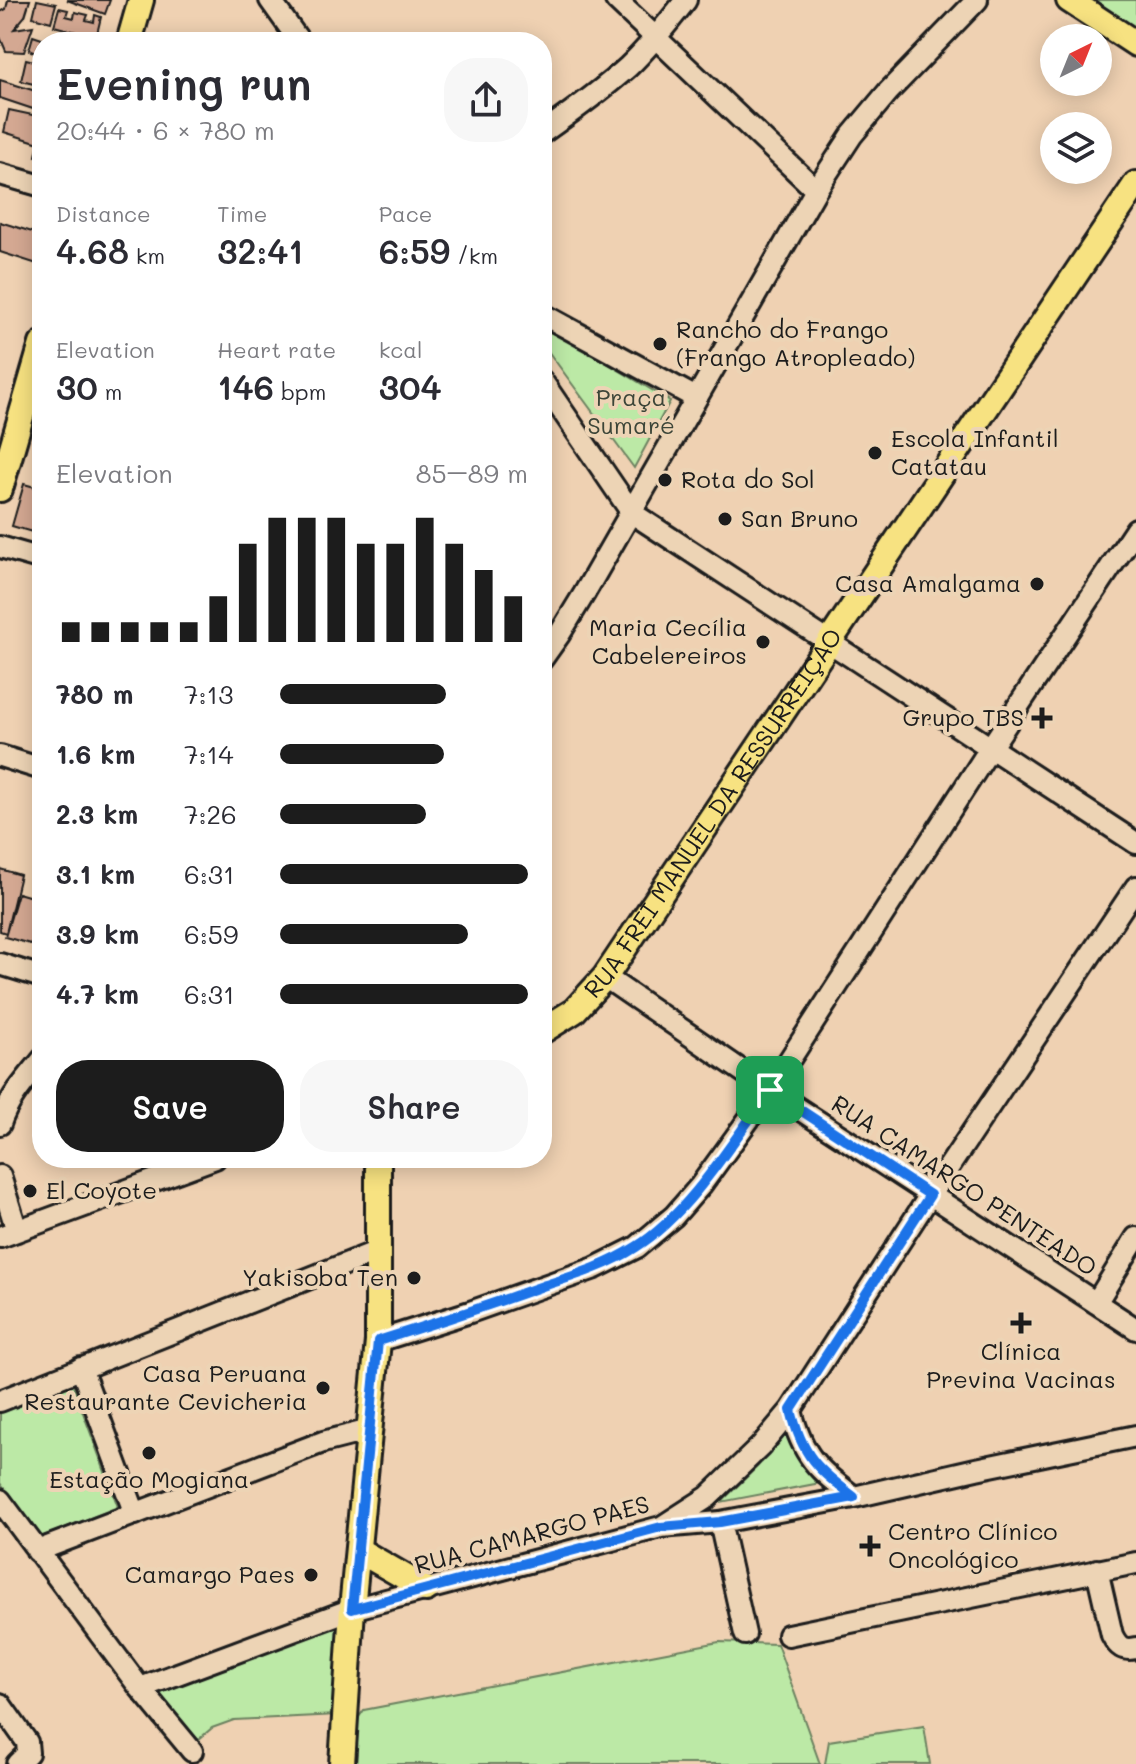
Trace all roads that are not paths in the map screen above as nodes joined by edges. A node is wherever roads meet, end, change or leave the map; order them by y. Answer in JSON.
{"nodes":[{"id":1,"x":141,"y":0,"type":"edge"},
{"id":2,"x":270,"y":0,"type":"edge"},
{"id":3,"x":616,"y":0,"type":"edge"},
{"id":4,"x":686,"y":0,"type":"edge"},
{"id":5,"x":977,"y":0,"type":"edge"},
{"id":6,"x":1069,"y":0,"type":"edge"},
{"id":7,"x":132,"y":32,"type":"edge"},
{"id":8,"x":293,"y":32,"type":"edge"},
{"id":9,"x":655,"y":38,"type":"junction"},
{"id":10,"x":1136,"y":44,"type":"edge"},
{"id":11,"x":552,"y":126,"type":"edge"},
{"id":12,"x":0,"y":174,"type":"edge"},
{"id":13,"x":32,"y":183,"type":"edge"},
{"id":14,"x":1136,"y":184,"type":"edge"},
{"id":15,"x":816,"y":190,"type":"junction"},
{"id":16,"x":552,"y":319,"type":"edge"},
{"id":17,"x":32,"y":373,"type":"edge"},
{"id":18,"x":552,"y":396,"type":"edge"},
{"id":19,"x":696,"y":398,"type":"junction"},
{"id":20,"x":7,"y":444,"type":"edge"},
{"id":21,"x":0,"y":489,"type":"edge"},
{"id":22,"x":632,"y":513,"type":"junction"},
{"id":23,"x":1136,"y":529,"type":"edge"},
{"id":24,"x":0,"y":547,"type":"edge"},
{"id":25,"x":32,"y":556,"type":"edge"},
{"id":26,"x":828,"y":643,"type":"junction"},
{"id":27,"x":552,"y":645,"type":"edge"},
{"id":28,"x":991,"y":747,"type":"junction"},
{"id":29,"x":0,"y":756,"type":"edge"},
{"id":30,"x":32,"y":766,"type":"edge"},
{"id":31,"x":1136,"y":843,"type":"edge"},
{"id":32,"x":1136,"y":887,"type":"edge"},
{"id":33,"x":0,"y":964,"type":"edge"},
{"id":34,"x":32,"y":974,"type":"edge"},
{"id":35,"x":605,"y":977,"type":"junction"},
{"id":36,"x":552,"y":1025,"type":"edge"},
{"id":37,"x":32,"y":1072,"type":"edge"},
{"id":38,"x":770,"y":1090,"type":"junction"},
{"id":39,"x":0,"y":1124,"type":"edge"},
{"id":40,"x":188,"y":1168,"type":"edge"},
{"id":41,"x":378,"y":1168,"type":"edge"},
{"id":42,"x":0,"y":1176,"type":"edge"},
{"id":43,"x":930,"y":1195,"type":"junction"},
{"id":44,"x":8,"y":1234,"type":"edge"},
{"id":45,"x":1136,"y":1238,"type":"edge"},
{"id":46,"x":378,"y":1251,"type":"junction"},
{"id":47,"x":1096,"y":1303,"type":"junction"},
{"id":48,"x":1136,"y":1329,"type":"edge"},
{"id":49,"x":378,"y":1341,"type":"junction"},
{"id":50,"x":81,"y":1368,"type":"junction"},
{"id":51,"x":0,"y":1401,"type":"edge"},
{"id":52,"x":791,"y":1410,"type":"junction"},
{"id":53,"x":370,"y":1430,"type":"junction"},
{"id":54,"x":1136,"y":1436,"type":"edge"},
{"id":55,"x":854,"y":1497,"type":"junction"},
{"id":56,"x":0,"y":1500,"type":"edge"},
{"id":57,"x":135,"y":1514,"type":"junction"},
{"id":58,"x":720,"y":1522,"type":"junction"},
{"id":59,"x":661,"y":1527,"type":"junction"},
{"id":60,"x":358,"y":1550,"type":"junction"},
{"id":61,"x":37,"y":1551,"type":"junction"},
{"id":62,"x":1136,"y":1563,"type":"edge"},
{"id":63,"x":1097,"y":1570,"type":"junction"},
{"id":64,"x":426,"y":1589,"type":"junction"},
{"id":65,"x":352,"y":1609,"type":"junction"},
{"id":66,"x":745,"y":1634,"type":"dead end"},
{"id":67,"x":788,"y":1635,"type":"dead end"},
{"id":68,"x":1128,"y":1648,"type":"edge"},
{"id":69,"x":140,"y":1688,"type":"junction"},
{"id":70,"x":0,"y":1704,"type":"edge"},
{"id":71,"x":192,"y":1751,"type":"dead end"},
{"id":72,"x":17,"y":1764,"type":"edge"},
{"id":73,"x":342,"y":1764,"type":"edge"}],
"edges":[{"from":1,"to":7,"type":"main road"},
{"from":2,"to":8,"type":"street"},
{"from":3,"to":9,"type":"street"},
{"from":4,"to":9,"type":"street"},
{"from":5,"to":15,"type":"street"},
{"from":6,"to":10,"type":"main road"},
{"from":9,"to":11,"type":"street"},
{"from":9,"to":15,"type":"street"},
{"from":12,"to":13,"type":"street"},
{"from":14,"to":26,"type":"main road","name":"RUA FREI MANUEL DA RESSURREIÇÃO"},
{"from":15,"to":19,"type":"street"},
{"from":16,"to":19,"type":"street"},
{"from":17,"to":20,"type":"main road"},
{"from":18,"to":22,"type":"street"},
{"from":19,"to":22,"type":"street"},
{"from":20,"to":21,"type":"main road"},
{"from":22,"to":26,"type":"street"},
{"from":22,"to":27,"type":"street"},
{"from":23,"to":28,"type":"street"},
{"from":24,"to":25,"type":"street"},
{"from":26,"to":28,"type":"street"},
{"from":26,"to":35,"type":"main road","name":"RUA FREI MANUEL DA RESSURREIÇÃO"},
{"from":28,"to":31,"type":"street"},
{"from":28,"to":38,"type":"street"},
{"from":29,"to":30,"type":"street"},
{"from":32,"to":43,"type":"street"},
{"from":33,"to":34,"type":"street"},
{"from":35,"to":36,"type":"main road","name":"RUA FREI MANUEL DA RESSURREIÇÃO"},
{"from":35,"to":38,"type":"street","name":"RUA CAMARGO PENTEADO"},
{"from":37,"to":39,"type":"street"},
{"from":38,"to":43,"type":"street","name":"RUA CAMARGO PENTEADO"},
{"from":38,"to":49,"type":"street"},
{"from":40,"to":44,"type":"street"},
{"from":41,"to":46,"type":"main road"},
{"from":42,"to":44,"type":"street"},
{"from":43,"to":47,"type":"street","name":"RUA CAMARGO PENTEADO"},
{"from":43,"to":52,"type":"street"},
{"from":45,"to":47,"type":"street"},
{"from":46,"to":49,"type":"main road"},
{"from":46,"to":50,"type":"street"},
{"from":47,"to":48,"type":"street","name":"RUA CAMARGO PENTEADO"},
{"from":49,"to":53,"type":"main road"},
{"from":50,"to":51,"type":"street"},
{"from":50,"to":57,"type":"street"},
{"from":52,"to":55,"type":"street"},
{"from":52,"to":59,"type":"street"},
{"from":53,"to":57,"type":"street"},
{"from":53,"to":60,"type":"main road"},
{"from":54,"to":55,"type":"street","name":"RUA CAMARGO PAES"},
{"from":55,"to":58,"type":"street","name":"RUA CAMARGO PAES"},
{"from":56,"to":61,"type":"street"},
{"from":57,"to":61,"type":"street"},
{"from":58,"to":59,"type":"street","name":"RUA CAMARGO PAES"},
{"from":58,"to":66,"type":"street"},
{"from":59,"to":64,"type":"street","name":"RUA CAMARGO PAES"},
{"from":60,"to":64,"type":"main road"},
{"from":60,"to":65,"type":"main road"},
{"from":61,"to":69,"type":"street"},
{"from":62,"to":63,"type":"street"},
{"from":63,"to":67,"type":"street"},
{"from":63,"to":68,"type":"street"},
{"from":64,"to":65,"type":"street","name":"RUA CAMARGO PAES"},
{"from":65,"to":69,"type":"street","name":"RUA CAMARGO PAES"},
{"from":65,"to":73,"type":"main road"},
{"from":69,"to":71,"type":"street"},
{"from":70,"to":72,"type":"street"}]}
